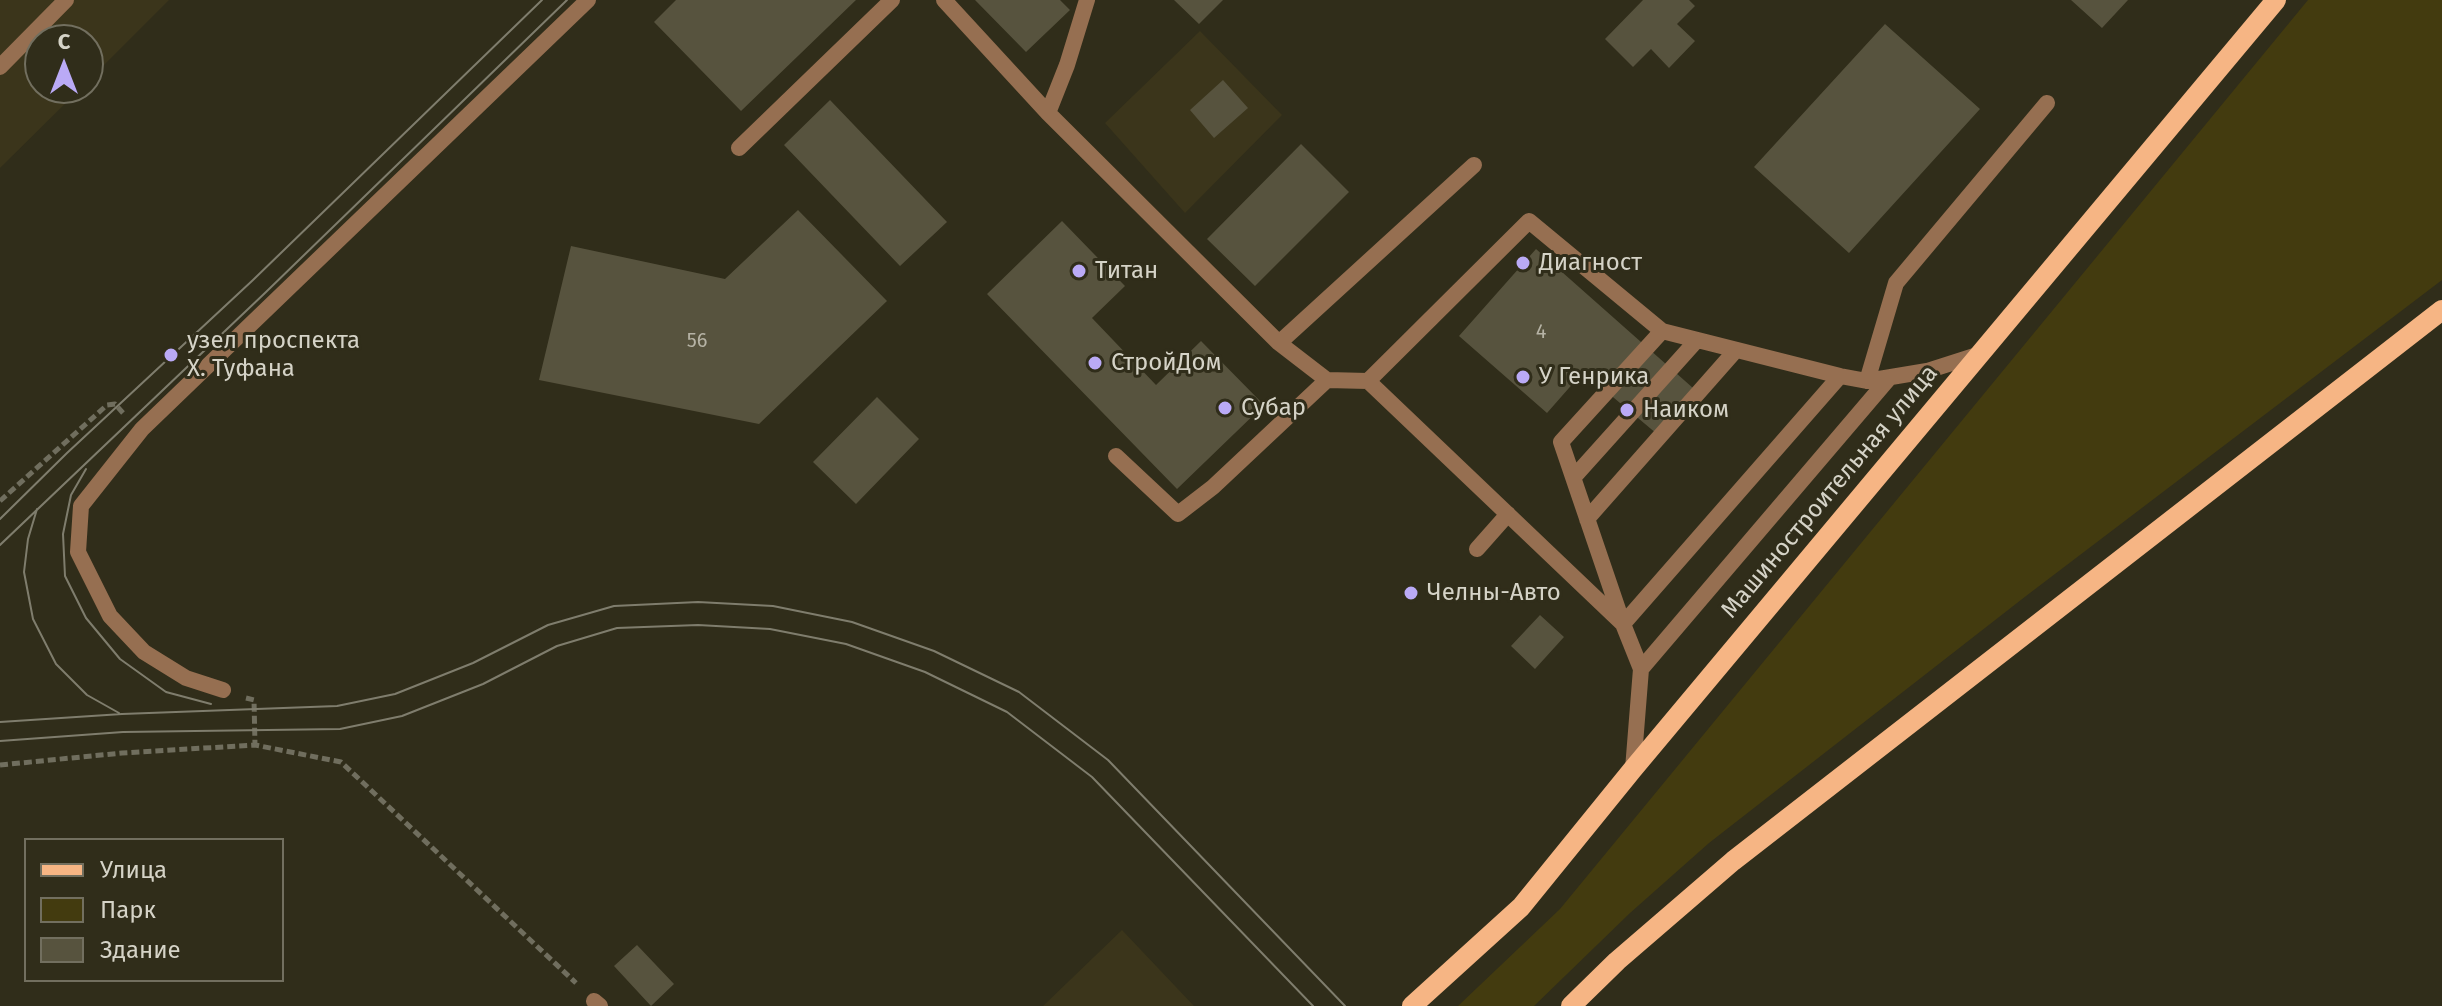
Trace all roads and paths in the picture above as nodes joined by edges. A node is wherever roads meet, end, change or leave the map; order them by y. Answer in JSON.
{"nodes":[{"id":1,"x":66,"y":0,"type":"edge"},
{"id":2,"x":588,"y":0,"type":"edge"},
{"id":3,"x":892,"y":0,"type":"edge"},
{"id":4,"x":944,"y":0,"type":"edge"},
{"id":5,"x":1087,"y":0,"type":"edge"},
{"id":6,"x":2276,"y":0,"type":"edge"},
{"id":7,"x":0,"y":67,"type":"edge"},
{"id":8,"x":2047,"y":103,"type":"dead end"},
{"id":9,"x":1048,"y":113,"type":"junction"},
{"id":10,"x":739,"y":148,"type":"dead end"},
{"id":11,"x":1474,"y":165,"type":"dead end"},
{"id":12,"x":2442,"y":310,"type":"edge"},
{"id":13,"x":1662,"y":331,"type":"junction"},
{"id":14,"x":1697,"y":340,"type":"junction"},
{"id":15,"x":1279,"y":343,"type":"junction"},
{"id":16,"x":1736,"y":350,"type":"junction"},
{"id":17,"x":1980,"y":354,"type":"junction"},
{"id":18,"x":1840,"y":376,"type":"junction"},
{"id":19,"x":1890,"y":377,"type":"junction"},
{"id":20,"x":1327,"y":380,"type":"junction"},
{"id":21,"x":1368,"y":381,"type":"junction"},
{"id":22,"x":1867,"y":381,"type":"junction"},
{"id":23,"x":107,"y":405,"type":"dead end"},
{"id":24,"x":1116,"y":456,"type":"dead end"},
{"id":25,"x":1574,"y":477,"type":"junction"},
{"id":26,"x":0,"y":501,"type":"edge"},
{"id":27,"x":1508,"y":514,"type":"junction"},
{"id":28,"x":1587,"y":519,"type":"junction"},
{"id":29,"x":1477,"y":549,"type":"dead end"},
{"id":30,"x":1623,"y":624,"type":"junction"},
{"id":31,"x":1641,"y":669,"type":"junction"},
{"id":32,"x":223,"y":690,"type":"joint"},
{"id":33,"x":255,"y":745,"type":"junction"},
{"id":34,"x":0,"y":765,"type":"edge"},
{"id":35,"x":1633,"y":769,"type":"junction"},
{"id":36,"x":597,"y":1003,"type":"edge"},
{"id":37,"x":1412,"y":1006,"type":"edge"},
{"id":38,"x":1571,"y":1006,"type":"edge"}],
"edges":[{"from":1,"to":7,"type":"lane"},
{"from":2,"to":32,"type":"lane"},
{"from":3,"to":10,"type":"lane"},
{"from":4,"to":9,"type":"lane"},
{"from":5,"to":9,"type":"lane"},
{"from":6,"to":17,"type":"main road","name":"Машиностроительная улица"},
{"from":8,"to":22,"type":"lane"},
{"from":9,"to":15,"type":"lane"},
{"from":11,"to":15,"type":"lane"},
{"from":12,"to":38,"type":"main road"},
{"from":13,"to":14,"type":"lane"},
{"from":13,"to":21,"type":"lane"},
{"from":13,"to":25,"type":"lane"},
{"from":14,"to":16,"type":"lane"},
{"from":14,"to":25,"type":"lane"},
{"from":15,"to":20,"type":"lane"},
{"from":16,"to":18,"type":"lane"},
{"from":16,"to":28,"type":"lane"},
{"from":17,"to":19,"type":"lane"},
{"from":17,"to":35,"type":"main road","name":"Машиностроительная улица"},
{"from":18,"to":22,"type":"lane"},
{"from":18,"to":30,"type":"lane"},
{"from":19,"to":22,"type":"lane"},
{"from":19,"to":31,"type":"lane"},
{"from":20,"to":21,"type":"lane"},
{"from":20,"to":24,"type":"lane"},
{"from":21,"to":27,"type":"lane"},
{"from":23,"to":26,"type":"path"},
{"from":25,"to":28,"type":"lane"},
{"from":27,"to":29,"type":"lane"},
{"from":27,"to":30,"type":"lane"},
{"from":28,"to":30,"type":"lane"},
{"from":30,"to":31,"type":"lane"},
{"from":31,"to":35,"type":"lane"},
{"from":32,"to":33,"type":"path"},
{"from":33,"to":34,"type":"path"},
{"from":33,"to":36,"type":"path"},
{"from":35,"to":37,"type":"main road","name":"Машиностроительная улица"}]}
